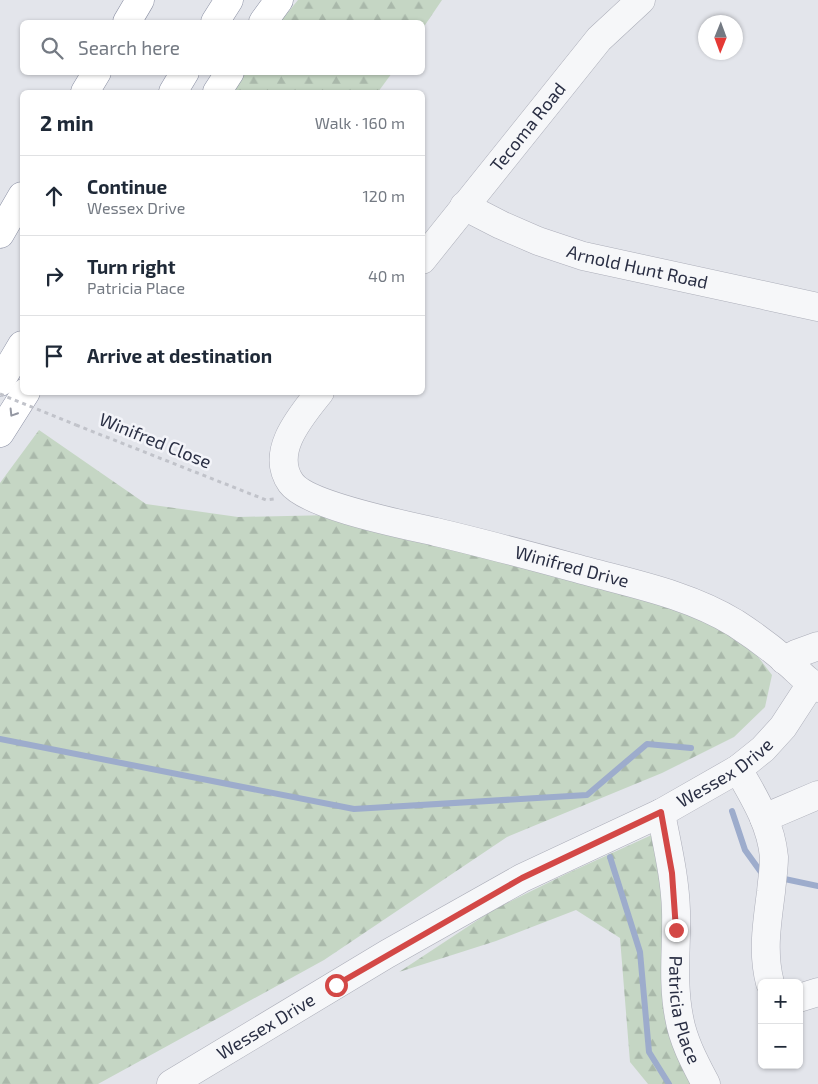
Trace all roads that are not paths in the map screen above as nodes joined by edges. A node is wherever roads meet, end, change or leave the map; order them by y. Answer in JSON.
{"nodes":[{"id":1,"x":140,"y":0,"type":"edge"},
{"id":2,"x":229,"y":0,"type":"edge"},
{"id":3,"x":279,"y":0,"type":"edge"},
{"id":4,"x":643,"y":0,"type":"edge"},
{"id":5,"x":128,"y":20,"type":"edge"},
{"id":6,"x":216,"y":20,"type":"edge"},
{"id":7,"x":264,"y":20,"type":"edge"},
{"id":8,"x":95,"y":75,"type":"edge"},
{"id":9,"x":183,"y":75,"type":"edge"},
{"id":10,"x":228,"y":75,"type":"edge"},
{"id":11,"x":86,"y":90,"type":"edge"},
{"id":12,"x":174,"y":90,"type":"edge"},
{"id":13,"x":218,"y":90,"type":"edge"},
{"id":14,"x":20,"y":199,"type":"edge"},
{"id":15,"x":464,"y":206,"type":"junction"},
{"id":16,"x":0,"y":234,"type":"edge"},
{"id":17,"x":425,"y":256,"type":"edge"},
{"id":18,"x":818,"y":306,"type":"edge"},
{"id":19,"x":20,"y":348,"type":"edge"},
{"id":20,"x":0,"y":382,"type":"edge"},
{"id":21,"x":24,"y":395,"type":"edge"},
{"id":22,"x":318,"y":395,"type":"edge"},
{"id":23,"x":0,"y":433,"type":"edge"},
{"id":24,"x":818,"y":646,"type":"edge"},
{"id":25,"x":784,"y":660,"type":"junction"},
{"id":26,"x":815,"y":686,"type":"edge"},
{"id":27,"x":738,"y":769,"type":"junction"},
{"id":28,"x":818,"y":795,"type":"edge"},
{"id":29,"x":661,"y":812,"type":"junction"},
{"id":30,"x":764,"y":818,"type":"junction"},
{"id":31,"x":769,"y":979,"type":"edge"},
{"id":32,"x":818,"y":992,"type":"edge"},
{"id":33,"x":803,"y":997,"type":"edge"},
{"id":34,"x":171,"y":1084,"type":"edge"},
{"id":35,"x":706,"y":1084,"type":"edge"}],
"edges":[{"from":1,"to":5,"type":"highway"},
{"from":2,"to":6,"type":"highway"},
{"from":3,"to":7,"type":"highway"},
{"from":4,"to":15,"type":"street","name":"Tecoma Road"},
{"from":8,"to":11,"type":"highway"},
{"from":9,"to":12,"type":"highway"},
{"from":10,"to":13,"type":"highway"},
{"from":14,"to":16,"type":"highway"},
{"from":15,"to":17,"type":"street","name":"Tecoma Road"},
{"from":15,"to":18,"type":"street","name":"Arnold Hunt Road"},
{"from":19,"to":20,"type":"highway"},
{"from":21,"to":23,"type":"highway","one_way":true},
{"from":22,"to":25,"type":"street","name":"Winifred Drive"},
{"from":24,"to":25,"type":"street"},
{"from":25,"to":26,"type":"street","name":"Winifred Drive"},
{"from":26,"to":27,"type":"street","name":"Wessex Drive"},
{"from":27,"to":29,"type":"street","name":"Wessex Drive"},
{"from":27,"to":30,"type":"street"},
{"from":28,"to":30,"type":"street"},
{"from":29,"to":34,"type":"street","name":"Wessex Drive"},
{"from":29,"to":35,"type":"street","name":"Patricia Place"},
{"from":30,"to":31,"type":"street"},
{"from":32,"to":33,"type":"street"}]}
